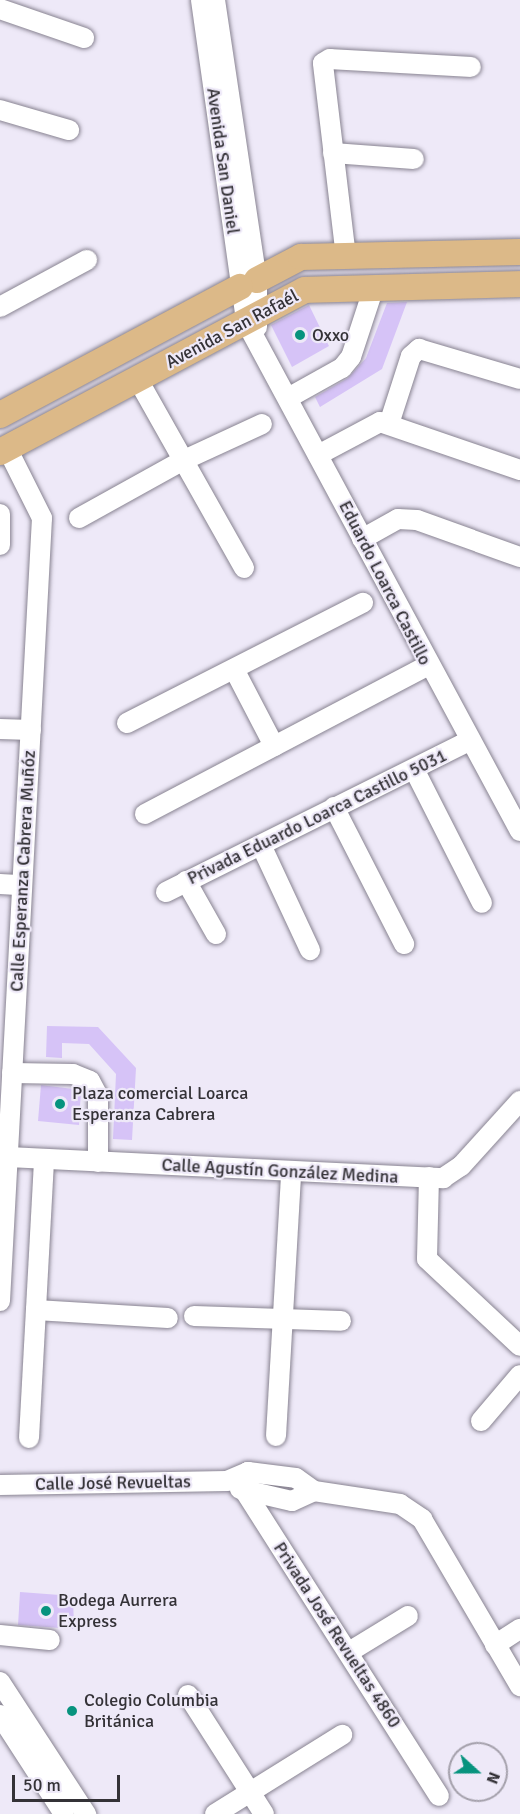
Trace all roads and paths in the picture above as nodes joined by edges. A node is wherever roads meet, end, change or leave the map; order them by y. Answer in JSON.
{"nodes":[{"id":1,"x":201,"y":0,"type":"edge"},
{"id":2,"x":215,"y":0,"type":"edge"},
{"id":3,"x":0,"y":9,"type":"edge"},
{"id":4,"x":84,"y":38,"type":"dead end"},
{"id":5,"x":471,"y":67,"type":"dead end"},
{"id":6,"x":0,"y":110,"type":"edge"},
{"id":7,"x":69,"y":130,"type":"dead end"},
{"id":8,"x":333,"y":153,"type":"junction"},
{"id":9,"x":414,"y":159,"type":"dead end"},
{"id":10,"x":520,"y":252,"type":"edge"},
{"id":11,"x":346,"y":257,"type":"junction"},
{"id":12,"x":87,"y":260,"type":"dead end"},
{"id":13,"x":248,"y":284,"type":"junction"},
{"id":14,"x":520,"y":284,"type":"edge"},
{"id":15,"x":374,"y":287,"type":"junction"},
{"id":16,"x":3,"y":299,"type":"edge"},
{"id":17,"x":254,"y":322,"type":"junction"},
{"id":18,"x":137,"y":378,"type":"junction"},
{"id":19,"x":520,"y":379,"type":"edge"},
{"id":20,"x":288,"y":398,"type":"junction"},
{"id":21,"x":0,"y":416,"type":"edge"},
{"id":22,"x":262,"y":424,"type":"dead end"},
{"id":23,"x":389,"y":424,"type":"junction"},
{"id":24,"x":4,"y":450,"type":"edge"},
{"id":25,"x":318,"y":455,"type":"junction"},
{"id":26,"x":182,"y":461,"type":"junction"},
{"id":27,"x":520,"y":470,"type":"edge"},
{"id":28,"x":0,"y":514,"type":"edge"},
{"id":29,"x":79,"y":518,"type":"dead end"},
{"id":30,"x":362,"y":539,"type":"junction"},
{"id":31,"x":0,"y":545,"type":"edge"},
{"id":32,"x":520,"y":557,"type":"edge"},
{"id":33,"x":244,"y":568,"type":"dead end"},
{"id":34,"x":363,"y":603,"type":"dead end"},
{"id":35,"x":427,"y":666,"type":"junction"},
{"id":36,"x":234,"y":669,"type":"junction"},
{"id":37,"x":127,"y":723,"type":"dead end"},
{"id":38,"x":0,"y":729,"type":"edge"},
{"id":39,"x":31,"y":730,"type":"junction"},
{"id":40,"x":469,"y":741,"type":"junction"},
{"id":41,"x":274,"y":746,"type":"junction"},
{"id":42,"x":414,"y":769,"type":"junction"},
{"id":43,"x":334,"y":807,"type":"junction"},
{"id":44,"x":145,"y":814,"type":"dead end"},
{"id":45,"x":520,"y":831,"type":"edge"},
{"id":46,"x":261,"y":845,"type":"junction"},
{"id":47,"x":186,"y":881,"type":"junction"},
{"id":48,"x":0,"y":884,"type":"edge"},
{"id":49,"x":22,"y":885,"type":"junction"},
{"id":50,"x":166,"y":892,"type":"dead end"},
{"id":51,"x":482,"y":903,"type":"dead end"},
{"id":52,"x":216,"y":934,"type":"dead end"},
{"id":53,"x":404,"y":944,"type":"dead end"},
{"id":54,"x":310,"y":950,"type":"dead end"},
{"id":55,"x":12,"y":1073,"type":"junction"},
{"id":56,"x":520,"y":1101,"type":"edge"},
{"id":57,"x":44,"y":1159,"type":"junction"},
{"id":58,"x":98,"y":1162,"type":"junction"},
{"id":59,"x":5,"y":1168,"type":"edge"},
{"id":60,"x":291,"y":1172,"type":"junction"},
{"id":61,"x":429,"y":1177,"type":"junction"},
{"id":62,"x":1,"y":1256,"type":"edge"},
{"id":63,"x":0,"y":1301,"type":"edge"},
{"id":64,"x":36,"y":1310,"type":"junction"},
{"id":65,"x":194,"y":1316,"type":"dead end"},
{"id":66,"x":168,"y":1318,"type":"dead end"},
{"id":67,"x":284,"y":1318,"type":"junction"},
{"id":68,"x":342,"y":1321,"type":"dead end"},
{"id":69,"x":520,"y":1346,"type":"edge"},
{"id":70,"x":520,"y":1374,"type":"edge"},
{"id":71,"x":481,"y":1421,"type":"dead end"},
{"id":72,"x":276,"y":1436,"type":"dead end"},
{"id":73,"x":29,"y":1438,"type":"dead end"},
{"id":74,"x":249,"y":1472,"type":"junction"},
{"id":75,"x":226,"y":1480,"type":"junction"},
{"id":76,"x":0,"y":1485,"type":"edge"},
{"id":77,"x":314,"y":1491,"type":"junction"},
{"id":78,"x":246,"y":1493,"type":"junction"},
{"id":79,"x":408,"y":1616,"type":"dead end"},
{"id":80,"x":520,"y":1629,"type":"edge"},
{"id":81,"x":0,"y":1635,"type":"edge"},
{"id":82,"x":50,"y":1640,"type":"dead end"},
{"id":83,"x":495,"y":1645,"type":"junction"},
{"id":84,"x":349,"y":1652,"type":"junction"},
{"id":85,"x":0,"y":1682,"type":"edge"},
{"id":86,"x":520,"y":1686,"type":"edge"},
{"id":87,"x":188,"y":1695,"type":"dead end"},
{"id":88,"x":0,"y":1715,"type":"edge"},
{"id":89,"x":342,"y":1735,"type":"dead end"},
{"id":90,"x":250,"y":1792,"type":"junction"},
{"id":91,"x":439,"y":1796,"type":"dead end"},
{"id":92,"x":64,"y":1814,"type":"edge"},
{"id":93,"x":86,"y":1814,"type":"edge"},
{"id":94,"x":215,"y":1814,"type":"edge"},
{"id":95,"x":264,"y":1814,"type":"edge"}],
"edges":[{"from":1,"to":13,"type":"street","name":"Avenida San Daniel"},
{"from":2,"to":13,"type":"street","name":"Avenida San Daniel"},
{"from":3,"to":4,"type":"street"},
{"from":5,"to":8,"type":"street"},
{"from":6,"to":7,"type":"street"},
{"from":8,"to":9,"type":"street"},
{"from":8,"to":11,"type":"street"},
{"from":10,"to":11,"type":"main road","name":"Avenida San Rafaél"},
{"from":11,"to":13,"type":"main road","name":"Avenida San Rafaél"},
{"from":12,"to":16,"type":"street"},
{"from":13,"to":17,"type":"street","name":"Avenida San Daniel"},
{"from":13,"to":21,"type":"main road","name":"Avenida San Rafaél"},
{"from":14,"to":15,"type":"main road","name":"Avenida San Rafaél"},
{"from":15,"to":17,"type":"main road","name":"Avenida San Rafaél"},
{"from":15,"to":20,"type":"street"},
{"from":17,"to":18,"type":"main road","name":"Avenida San Rafaél"},
{"from":17,"to":20,"type":"street","name":"Eduardo Loarca Castillo"},
{"from":18,"to":24,"type":"main road","name":"Avenida San Rafaél"},
{"from":18,"to":26,"type":"street"},
{"from":19,"to":23,"type":"street"},
{"from":20,"to":25,"type":"street","name":"Eduardo Loarca Castillo"},
{"from":22,"to":26,"type":"street"},
{"from":23,"to":25,"type":"street"},
{"from":23,"to":27,"type":"street"},
{"from":24,"to":39,"type":"street","name":"Calle Esperanza Cabrera Muñóz"},
{"from":25,"to":30,"type":"street","name":"Eduardo Loarca Castillo"},
{"from":26,"to":29,"type":"street"},
{"from":26,"to":33,"type":"street"},
{"from":28,"to":31,"type":"street"},
{"from":30,"to":32,"type":"street"},
{"from":30,"to":35,"type":"street","name":"Eduardo Loarca Castillo"},
{"from":34,"to":36,"type":"street"},
{"from":35,"to":40,"type":"street","name":"Eduardo Loarca Castillo"},
{"from":35,"to":41,"type":"street"},
{"from":36,"to":37,"type":"street"},
{"from":36,"to":41,"type":"street"},
{"from":38,"to":39,"type":"street"},
{"from":39,"to":49,"type":"street","name":"Calle Esperanza Cabrera Muñóz"},
{"from":40,"to":42,"type":"street","name":"Privada Eduardo Loarca Castillo 5031"},
{"from":40,"to":45,"type":"street","name":"Eduardo Loarca Castillo"},
{"from":41,"to":44,"type":"street"},
{"from":42,"to":43,"type":"street","name":"Privada Eduardo Loarca Castillo 5031"},
{"from":42,"to":51,"type":"street"},
{"from":43,"to":46,"type":"street","name":"Privada Eduardo Loarca Castillo 5031"},
{"from":43,"to":53,"type":"street"},
{"from":46,"to":47,"type":"street","name":"Privada Eduardo Loarca Castillo 5031"},
{"from":46,"to":54,"type":"street"},
{"from":47,"to":50,"type":"street","name":"Privada Eduardo Loarca Castillo 5031"},
{"from":47,"to":52,"type":"street"},
{"from":48,"to":49,"type":"street"},
{"from":49,"to":55,"type":"street","name":"Calle Esperanza Cabrera Muñóz"},
{"from":55,"to":58,"type":"street"},
{"from":55,"to":59,"type":"street","name":"Calle Esperanza Cabrera Muñóz"},
{"from":56,"to":61,"type":"street","name":"Calle Agustín González Medina"},
{"from":57,"to":58,"type":"street","name":"Calle Agustín González Medina"},
{"from":57,"to":59,"type":"street","name":"Calle Agustín González Medina"},
{"from":57,"to":64,"type":"street"},
{"from":58,"to":60,"type":"street","name":"Calle Agustín González Medina"},
{"from":59,"to":62,"type":"street","name":"Calle Esperanza Cabrera Muñóz"},
{"from":60,"to":61,"type":"street","name":"Calle Agustín González Medina"},
{"from":60,"to":67,"type":"street"},
{"from":61,"to":69,"type":"street"},
{"from":62,"to":63,"type":"street","name":"Calle Esperanza Cabrera Muñóz"},
{"from":64,"to":66,"type":"street"},
{"from":64,"to":73,"type":"street"},
{"from":65,"to":67,"type":"street"},
{"from":67,"to":68,"type":"street"},
{"from":67,"to":72,"type":"street"},
{"from":70,"to":71,"type":"street"},
{"from":74,"to":75,"type":"street","name":"Calle José Revueltas"},
{"from":74,"to":77,"type":"street","name":"Calle José Revueltas"},
{"from":74,"to":78,"type":"street"},
{"from":75,"to":76,"type":"street","name":"Calle José Revueltas"},
{"from":75,"to":78,"type":"street","name":"Calle José Revueltas"},
{"from":77,"to":78,"type":"street","name":"Calle José Revueltas"},
{"from":77,"to":83,"type":"street","name":"Calle José Revueltas"},
{"from":78,"to":84,"type":"street","name":"Privada José Revueltas 4860"},
{"from":79,"to":84,"type":"street"},
{"from":80,"to":83,"type":"street"},
{"from":81,"to":82,"type":"street"},
{"from":83,"to":86,"type":"street"},
{"from":84,"to":91,"type":"street","name":"Privada José Revueltas 4860"},
{"from":85,"to":93,"type":"street"},
{"from":87,"to":90,"type":"street"},
{"from":88,"to":92,"type":"street"},
{"from":89,"to":90,"type":"street"},
{"from":90,"to":94,"type":"street"},
{"from":90,"to":95,"type":"street"}]}
